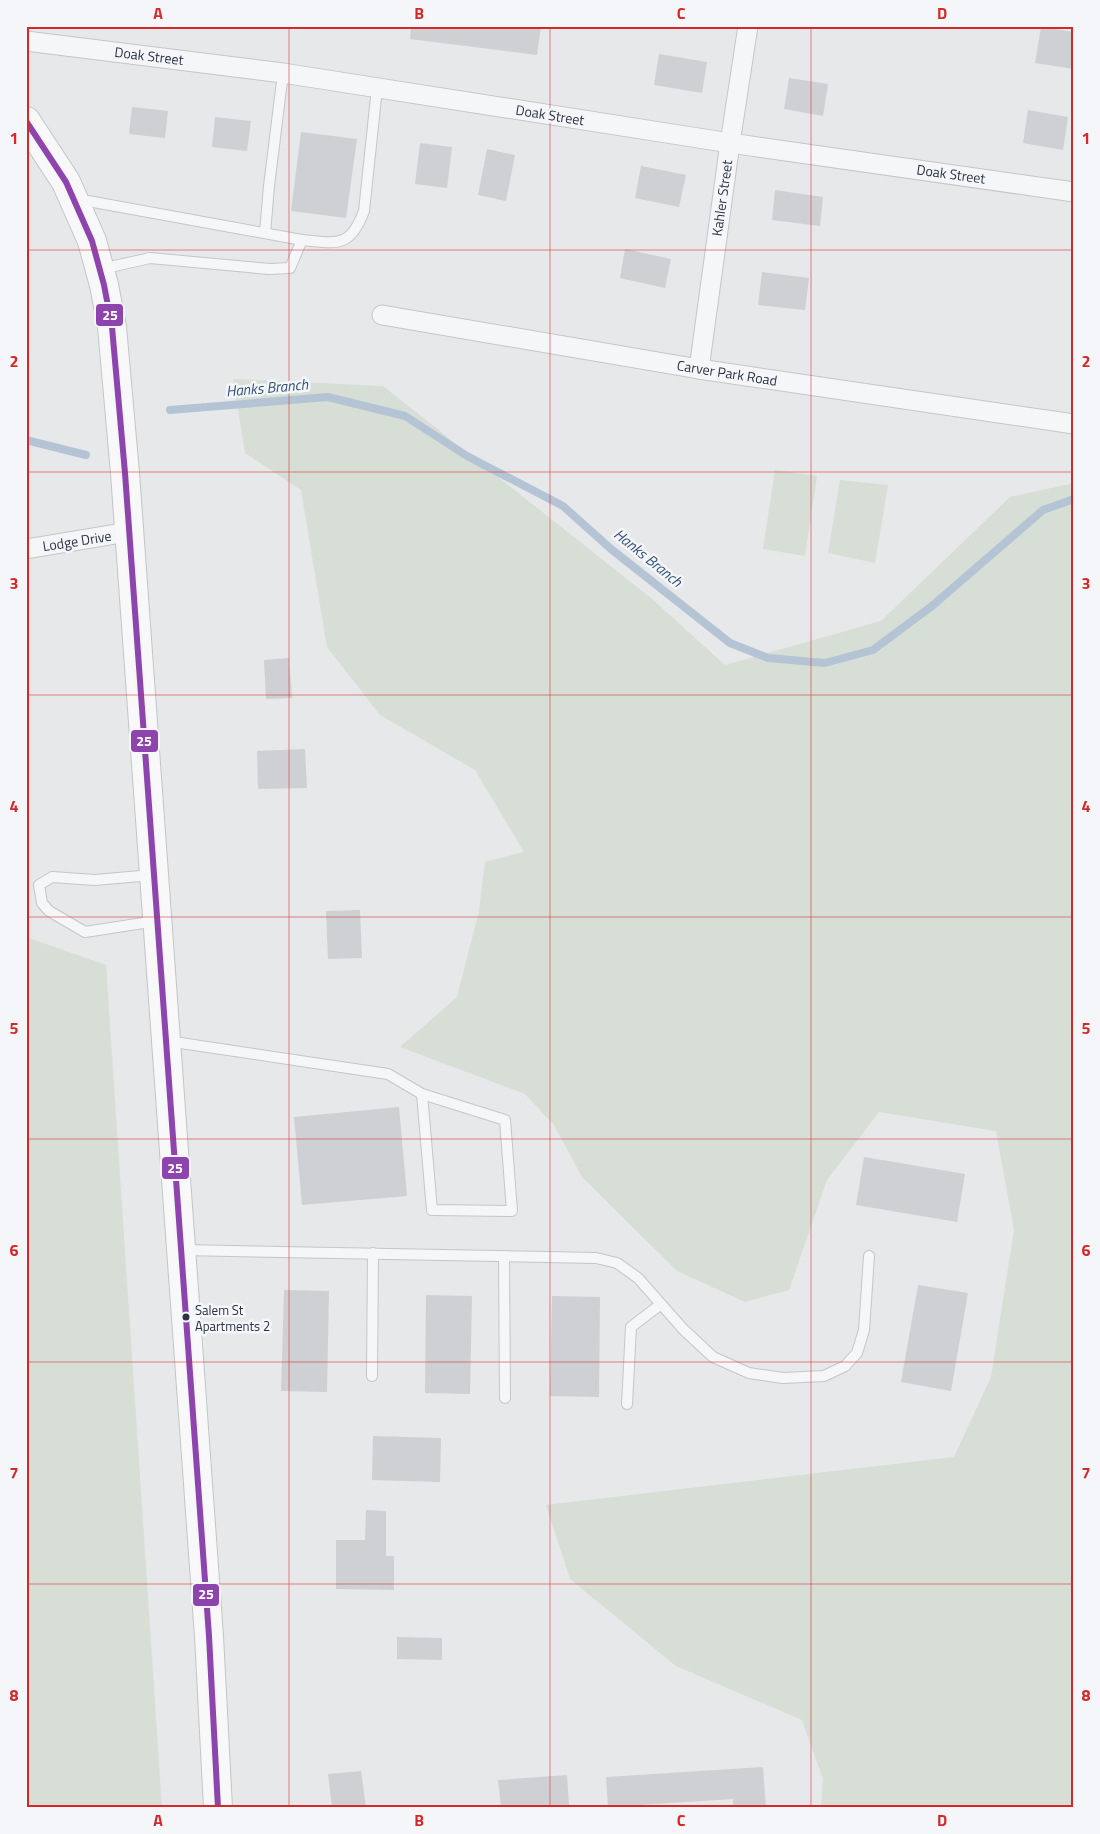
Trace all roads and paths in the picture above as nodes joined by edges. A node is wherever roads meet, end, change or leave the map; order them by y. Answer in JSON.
{"nodes":[{"id":1,"x":748,"y":26,"type":"edge"},
{"id":2,"x":26,"y":41,"type":"edge"},
{"id":3,"x":283,"y":73,"type":"junction"},
{"id":4,"x":377,"y":88,"type":"junction"},
{"id":5,"x":26,"y":121,"type":"edge"},
{"id":6,"x":730,"y":143,"type":"junction"},
{"id":7,"x":1074,"y":192,"type":"edge"},
{"id":8,"x":73,"y":199,"type":"junction"},
{"id":9,"x":262,"y":233,"type":"junction"},
{"id":10,"x":302,"y":240,"type":"junction"},
{"id":11,"x":100,"y":270,"type":"junction"},
{"id":12,"x":382,"y":315,"type":"dead end"},
{"id":13,"x":699,"y":370,"type":"junction"},
{"id":14,"x":1074,"y":424,"type":"edge"},
{"id":15,"x":128,"y":532,"type":"junction"},
{"id":16,"x":26,"y":549,"type":"edge"},
{"id":17,"x":154,"y":875,"type":"junction"},
{"id":18,"x":157,"y":921,"type":"junction"},
{"id":19,"x":166,"y":1041,"type":"junction"},
{"id":20,"x":422,"y":1094,"type":"junction"},
{"id":21,"x":181,"y":1250,"type":"junction"},
{"id":22,"x":373,"y":1253,"type":"junction"},
{"id":23,"x":504,"y":1256,"type":"junction"},
{"id":24,"x":869,"y":1256,"type":"dead end"},
{"id":25,"x":661,"y":1304,"type":"junction"},
{"id":26,"x":372,"y":1376,"type":"dead end"},
{"id":27,"x":505,"y":1398,"type":"dead end"},
{"id":28,"x":627,"y":1404,"type":"dead end"},
{"id":29,"x":218,"y":1808,"type":"edge"}],
"edges":[{"from":1,"to":6,"type":"street","name":"Kahler Street"},
{"from":2,"to":3,"type":"street","name":"Doak Street"},
{"from":3,"to":4,"type":"street","name":"Doak Street"},
{"from":3,"to":9,"type":"lane"},
{"from":4,"to":6,"type":"street","name":"Doak Street"},
{"from":4,"to":10,"type":"lane"},
{"from":5,"to":8,"type":"main road"},
{"from":6,"to":7,"type":"street","name":"Doak Street"},
{"from":6,"to":13,"type":"street","name":"Kahler Street"},
{"from":8,"to":9,"type":"lane"},
{"from":8,"to":11,"type":"main road"},
{"from":9,"to":10,"type":"lane"},
{"from":10,"to":11,"type":"lane"},
{"from":11,"to":15,"type":"main road"},
{"from":12,"to":13,"type":"street","name":"Carver Park Road"},
{"from":13,"to":14,"type":"street","name":"Carver Park Road"},
{"from":15,"to":16,"type":"street","name":"Lodge Drive"},
{"from":15,"to":17,"type":"main road"},
{"from":17,"to":18,"type":"main road"},
{"from":17,"to":18,"type":"lane"},
{"from":18,"to":19,"type":"main road"},
{"from":19,"to":20,"type":"lane"},
{"from":19,"to":21,"type":"main road"},
{"from":20,"to":20,"type":"lane"},
{"from":21,"to":22,"type":"lane"},
{"from":21,"to":29,"type":"main road"},
{"from":22,"to":23,"type":"lane"},
{"from":22,"to":26,"type":"lane"},
{"from":23,"to":25,"type":"lane"},
{"from":23,"to":27,"type":"lane"},
{"from":24,"to":25,"type":"lane"},
{"from":25,"to":28,"type":"lane"}]}
